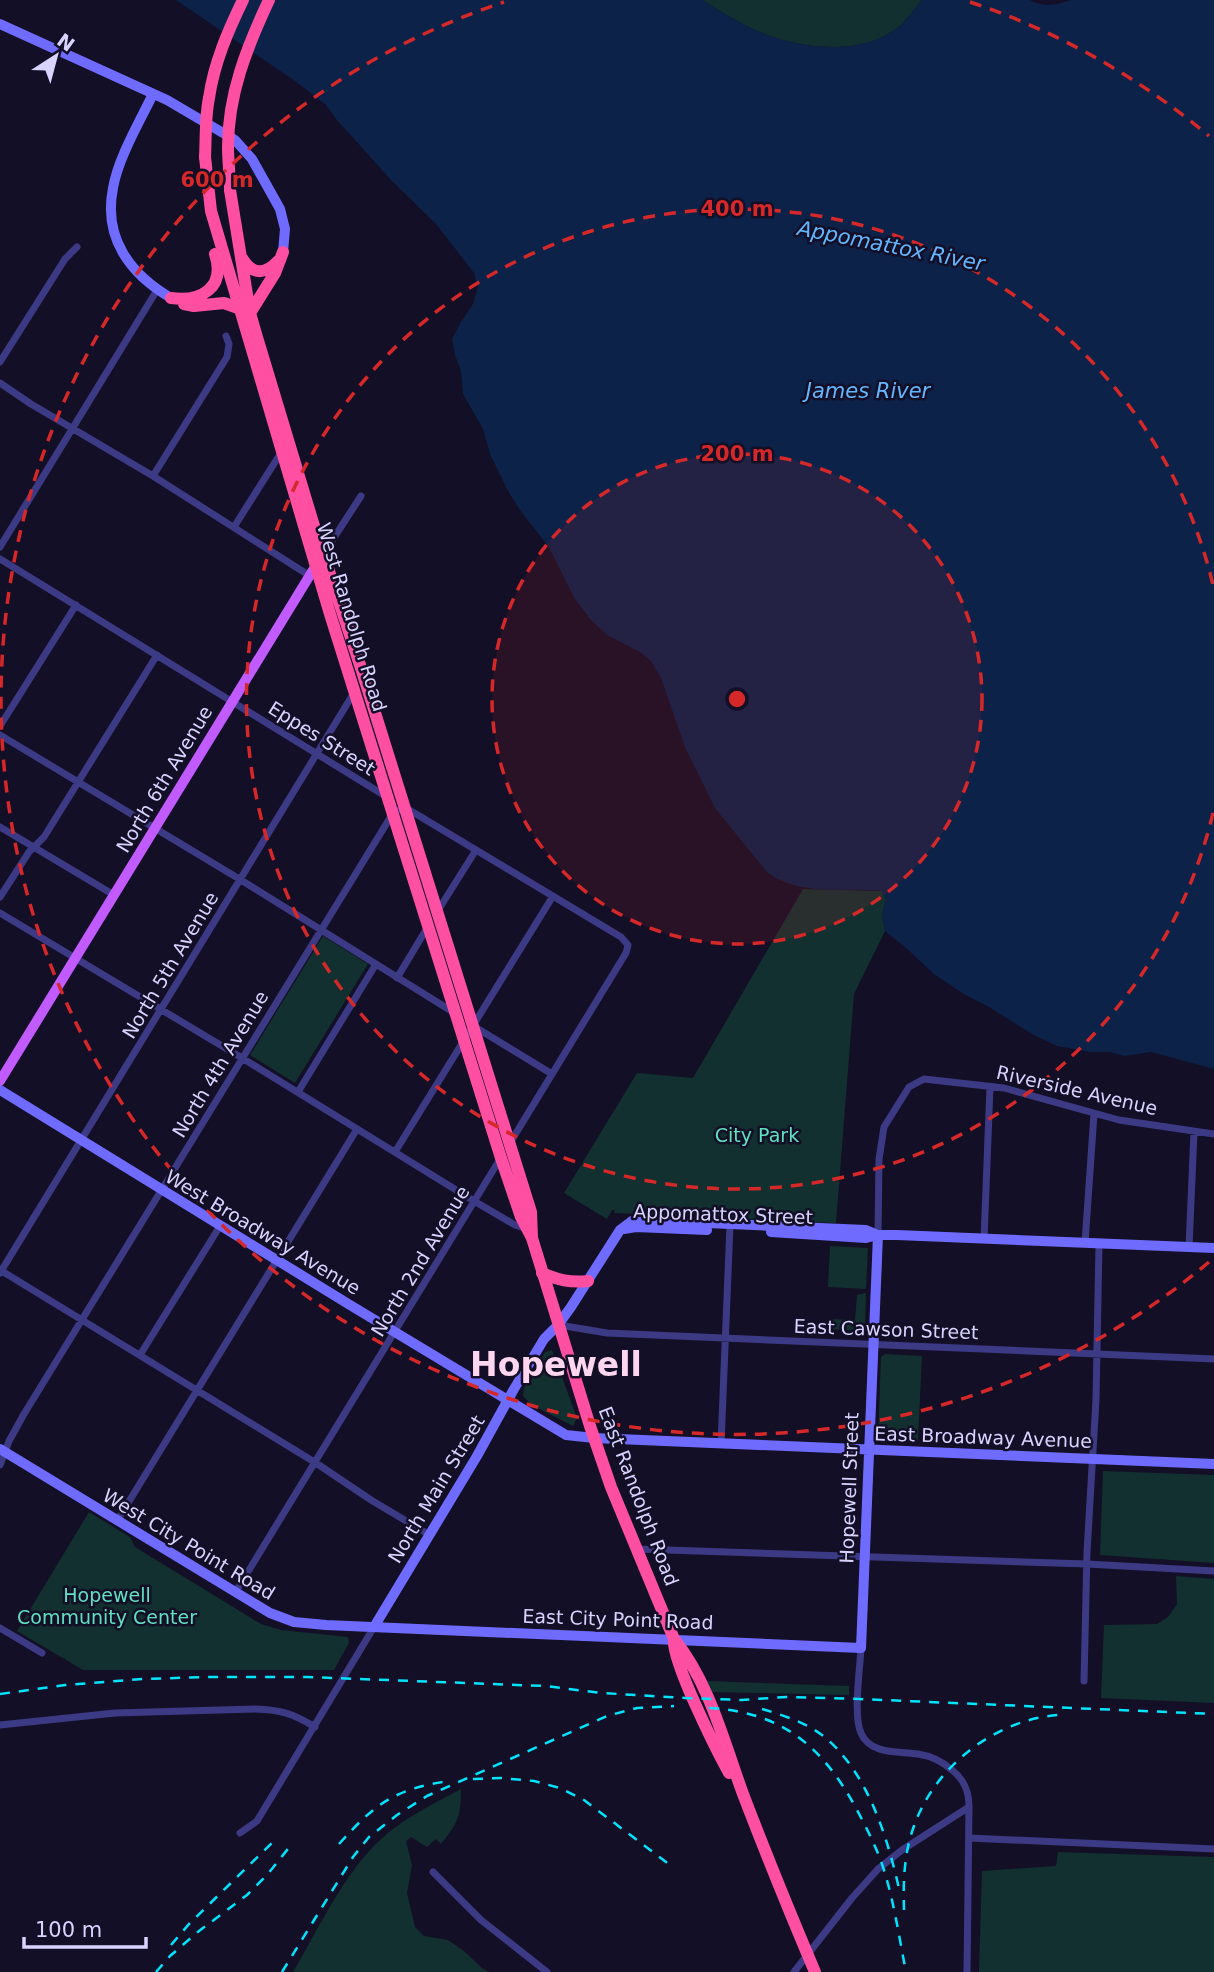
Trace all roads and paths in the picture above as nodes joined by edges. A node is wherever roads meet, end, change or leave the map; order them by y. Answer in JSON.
{"nodes":[{"id":1,"x":243,"y":0,"type":"edge"},
{"id":2,"x":269,"y":0,"type":"edge"},
{"id":3,"x":0,"y":24,"type":"edge"},
{"id":4,"x":153,"y":94,"type":"junction"},
{"id":5,"x":207,"y":193,"type":"junction"},
{"id":6,"x":77,"y":247,"type":"dead end"},
{"id":7,"x":283,"y":252,"type":"junction"},
{"id":8,"x":240,"y":253,"type":"junction"},
{"id":9,"x":157,"y":290,"type":"junction"},
{"id":10,"x":171,"y":298,"type":"junction"},
{"id":11,"x":244,"y":310,"type":"junction"},
{"id":12,"x":226,"y":336,"type":"dead end"},
{"id":13,"x":0,"y":362,"type":"edge"},
{"id":14,"x":0,"y":383,"type":"edge"},
{"id":15,"x":72,"y":429,"type":"junction"},
{"id":16,"x":282,"y":450,"type":"junction"},
{"id":17,"x":153,"y":476,"type":"junction"},
{"id":18,"x":361,"y":496,"type":"dead end"},
{"id":19,"x":234,"y":527,"type":"junction"},
{"id":20,"x":0,"y":547,"type":"edge"},
{"id":21,"x":0,"y":559,"type":"edge"},
{"id":22,"x":317,"y":565,"type":"junction"},
{"id":23,"x":76,"y":605,"type":"junction"},
{"id":24,"x":156,"y":654,"type":"junction"},
{"id":25,"x":362,"y":671,"type":"junction"},
{"id":26,"x":355,"y":692,"type":"junction"},
{"id":27,"x":232,"y":701,"type":"junction"},
{"id":28,"x":0,"y":726,"type":"edge"},
{"id":29,"x":0,"y":735,"type":"edge"},
{"id":30,"x":317,"y":754,"type":"junction"},
{"id":31,"x":79,"y":782,"type":"junction"},
{"id":32,"x":388,"y":797,"type":"junction"},
{"id":33,"x":399,"y":810,"type":"junction"},
{"id":34,"x":0,"y":827,"type":"edge"},
{"id":35,"x":155,"y":828,"type":"junction"},
{"id":36,"x":34,"y":847,"type":"junction"},
{"id":37,"x":476,"y":850,"type":"junction"},
{"id":38,"x":241,"y":880,"type":"junction"},
{"id":39,"x":114,"y":895,"type":"junction"},
{"id":40,"x":554,"y":896,"type":"junction"},
{"id":41,"x":0,"y":897,"type":"edge"},
{"id":42,"x":437,"y":911,"type":"junction"},
{"id":43,"x":0,"y":913,"type":"edge"},
{"id":44,"x":428,"y":926,"type":"junction"},
{"id":45,"x":321,"y":930,"type":"junction"},
{"id":46,"x":75,"y":958,"type":"junction"},
{"id":47,"x":376,"y":964,"type":"junction"},
{"id":48,"x":397,"y":978,"type":"junction"},
{"id":49,"x":162,"y":1010,"type":"junction"},
{"id":50,"x":456,"y":1014,"type":"junction"},
{"id":51,"x":473,"y":1026,"type":"junction"},
{"id":52,"x":464,"y":1040,"type":"junction"},
{"id":53,"x":242,"y":1058,"type":"junction"},
{"id":54,"x":552,"y":1074,"type":"junction"},
{"id":55,"x":0,"y":1081,"type":"edge"},
{"id":56,"x":990,"y":1087,"type":"junction"},
{"id":57,"x":0,"y":1090,"type":"edge"},
{"id":58,"x":298,"y":1092,"type":"junction"},
{"id":59,"x":899,"y":1102,"type":"joint"},
{"id":60,"x":1094,"y":1114,"type":"junction"},
{"id":61,"x":357,"y":1129,"type":"junction"},
{"id":62,"x":1194,"y":1132,"type":"junction"},
{"id":63,"x":1214,"y":1134,"type":"edge"},
{"id":64,"x":81,"y":1141,"type":"junction"},
{"id":65,"x":510,"y":1143,"type":"junction"},
{"id":66,"x":395,"y":1152,"type":"junction"},
{"id":67,"x":501,"y":1158,"type":"junction"},
{"id":68,"x":161,"y":1190,"type":"junction"},
{"id":69,"x":474,"y":1201,"type":"junction"},
{"id":70,"x":220,"y":1226,"type":"junction"},
{"id":71,"x":729,"y":1228,"type":"junction"},
{"id":72,"x":620,"y":1230,"type":"joint"},
{"id":73,"x":530,"y":1232,"type":"junction"},
{"id":74,"x":878,"y":1235,"type":"junction"},
{"id":75,"x":984,"y":1239,"type":"junction"},
{"id":76,"x":1085,"y":1243,"type":"junction"},
{"id":77,"x":1099,"y":1244,"type":"junction"},
{"id":78,"x":1189,"y":1247,"type":"junction"},
{"id":79,"x":1214,"y":1248,"type":"edge"},
{"id":80,"x":277,"y":1261,"type":"junction"},
{"id":81,"x":0,"y":1271,"type":"edge"},
{"id":82,"x":542,"y":1273,"type":"junction"},
{"id":83,"x":588,"y":1281,"type":"junction"},
{"id":84,"x":82,"y":1320,"type":"junction"},
{"id":85,"x":558,"y":1325,"type":"junction"},
{"id":86,"x":394,"y":1332,"type":"junction"},
{"id":87,"x":726,"y":1338,"type":"junction"},
{"id":88,"x":873,"y":1344,"type":"junction"},
{"id":89,"x":1097,"y":1354,"type":"junction"},
{"id":90,"x":140,"y":1355,"type":"junction"},
{"id":91,"x":1214,"y":1359,"type":"edge"},
{"id":92,"x":197,"y":1390,"type":"junction"},
{"id":93,"x":509,"y":1401,"type":"junction"},
{"id":94,"x":594,"y":1438,"type":"junction"},
{"id":95,"x":720,"y":1444,"type":"junction"},
{"id":96,"x":868,"y":1450,"type":"junction"},
{"id":97,"x":3,"y":1451,"type":"edge"},
{"id":98,"x":1093,"y":1459,"type":"junction"},
{"id":99,"x":316,"y":1463,"type":"junction"},
{"id":100,"x":1214,"y":1464,"type":"edge"},
{"id":101,"x":0,"y":1465,"type":"edge"},
{"id":102,"x":117,"y":1521,"type":"junction"},
{"id":103,"x":428,"y":1534,"type":"junction"},
{"id":104,"x":637,"y":1549,"type":"junction"},
{"id":105,"x":864,"y":1556,"type":"junction"},
{"id":106,"x":1087,"y":1564,"type":"junction"},
{"id":107,"x":1214,"y":1571,"type":"edge"},
{"id":108,"x":235,"y":1592,"type":"junction"},
{"id":109,"x":374,"y":1627,"type":"junction"},
{"id":110,"x":0,"y":1628,"type":"edge"},
{"id":111,"x":674,"y":1639,"type":"junction"},
{"id":112,"x":861,"y":1648,"type":"junction"},
{"id":113,"x":42,"y":1653,"type":"dead end"},
{"id":114,"x":1084,"y":1681,"type":"dead end"},
{"id":115,"x":0,"y":1725,"type":"edge"},
{"id":116,"x":315,"y":1727,"type":"junction"},
{"id":117,"x":969,"y":1807,"type":"junction"},
{"id":118,"x":240,"y":1833,"type":"dead end"},
{"id":119,"x":969,"y":1838,"type":"junction"},
{"id":120,"x":1214,"y":1849,"type":"edge"},
{"id":121,"x":433,"y":1871,"type":"dead end"},
{"id":122,"x":807,"y":1954,"type":"junction"},
{"id":123,"x":547,"y":1972,"type":"edge"},
{"id":124,"x":794,"y":1972,"type":"edge"},
{"id":125,"x":814,"y":1972,"type":"edge"},
{"id":126,"x":967,"y":1972,"type":"edge"}],
"edges":[{"from":1,"to":5,"type":"highway","name":"West Randolph Road","bridge":true},
{"from":2,"to":8,"type":"highway","name":"West Randolph Road","bridge":true},
{"from":3,"to":4,"type":"street"},
{"from":4,"to":7,"type":"street"},
{"from":4,"to":9,"type":"street"},
{"from":5,"to":10,"type":"highway"},
{"from":5,"to":11,"type":"highway","name":"West Randolph Road"},
{"from":6,"to":13,"type":"street"},
{"from":7,"to":8,"type":"highway"},
{"from":7,"to":11,"type":"highway"},
{"from":8,"to":11,"type":"highway","name":"West Randolph Road"},
{"from":9,"to":10,"type":"street"},
{"from":9,"to":15,"type":"street"},
{"from":10,"to":11,"type":"highway"},
{"from":11,"to":16,"type":"highway","name":"West Randolph Road"},
{"from":11,"to":22,"type":"highway","name":"West Randolph Road"},
{"from":12,"to":17,"type":"street"},
{"from":14,"to":15,"type":"street"},
{"from":15,"to":17,"type":"street"},
{"from":15,"to":20,"type":"street"},
{"from":16,"to":19,"type":"street"},
{"from":16,"to":22,"type":"highway","name":"West Randolph Road"},
{"from":17,"to":19,"type":"street"},
{"from":18,"to":22,"type":"street","name":"North 6th Avenue"},
{"from":19,"to":22,"type":"street"},
{"from":21,"to":23,"type":"street","name":"Eppes Street"},
{"from":22,"to":25,"type":"highway","name":"West Randolph Road"},
{"from":22,"to":26,"type":"highway","name":"West Randolph Road"},
{"from":22,"to":27,"type":"main road","name":"North 6th Avenue"},
{"from":23,"to":24,"type":"street","name":"Eppes Street"},
{"from":23,"to":28,"type":"street"},
{"from":24,"to":27,"type":"street","name":"Eppes Street"},
{"from":24,"to":31,"type":"street"},
{"from":25,"to":26,"type":"street","name":"North 5th Avenue"},
{"from":25,"to":33,"type":"highway","name":"West Randolph Road"},
{"from":26,"to":30,"type":"street","name":"North 5th Avenue"},
{"from":26,"to":32,"type":"highway","name":"West Randolph Road"},
{"from":27,"to":30,"type":"street","name":"Eppes Street"},
{"from":27,"to":35,"type":"main road","name":"North 6th Avenue"},
{"from":29,"to":31,"type":"street"},
{"from":30,"to":32,"type":"street","name":"Eppes Street"},
{"from":30,"to":38,"type":"street","name":"North 5th Avenue"},
{"from":31,"to":35,"type":"street"},
{"from":31,"to":36,"type":"street"},
{"from":32,"to":33,"type":"highway","name":"West Randolph Road"},
{"from":33,"to":37,"type":"street"},
{"from":33,"to":42,"type":"highway","name":"West Randolph Road"},
{"from":33,"to":44,"type":"highway","name":"West Randolph Road"},
{"from":33,"to":45,"type":"street","name":"North 4th Avenue"},
{"from":34,"to":36,"type":"street"},
{"from":35,"to":38,"type":"street"},
{"from":35,"to":39,"type":"main road","name":"North 6th Avenue"},
{"from":36,"to":39,"type":"street"},
{"from":36,"to":41,"type":"street"},
{"from":37,"to":40,"type":"street"},
{"from":37,"to":42,"type":"street"},
{"from":38,"to":45,"type":"street"},
{"from":38,"to":49,"type":"street","name":"North 5th Avenue"},
{"from":39,"to":46,"type":"main road","name":"North 6th Avenue"},
{"from":40,"to":51,"type":"street"},
{"from":40,"to":54,"type":"street","name":"North 2nd Avenue"},
{"from":42,"to":44,"type":"street"},
{"from":42,"to":51,"type":"highway","name":"West Randolph Road"},
{"from":43,"to":46,"type":"street"},
{"from":44,"to":48,"type":"street"},
{"from":44,"to":50,"type":"highway","name":"West Randolph Road"},
{"from":45,"to":47,"type":"street"},
{"from":45,"to":53,"type":"street","name":"North 4th Avenue"},
{"from":46,"to":49,"type":"street"},
{"from":46,"to":55,"type":"main road","name":"North 6th Avenue"},
{"from":47,"to":48,"type":"street"},
{"from":47,"to":58,"type":"street"},
{"from":48,"to":50,"type":"street"},
{"from":49,"to":53,"type":"street"},
{"from":49,"to":64,"type":"street","name":"North 5th Avenue"},
{"from":50,"to":51,"type":"street"},
{"from":50,"to":52,"type":"highway","name":"West Randolph Road"},
{"from":51,"to":52,"type":"street"},
{"from":51,"to":54,"type":"street"},
{"from":51,"to":65,"type":"highway","name":"West Randolph Road"},
{"from":52,"to":66,"type":"street"},
{"from":52,"to":67,"type":"highway","name":"West Randolph Road"},
{"from":53,"to":58,"type":"street"},
{"from":53,"to":68,"type":"street","name":"North 4th Avenue"},
{"from":54,"to":65,"type":"street","name":"North 2nd Avenue"},
{"from":56,"to":59,"type":"street","name":"Riverside Avenue"},
{"from":56,"to":60,"type":"street","name":"Riverside Avenue"},
{"from":56,"to":75,"type":"street"},
{"from":57,"to":64,"type":"street","name":"West Broadway Avenue"},
{"from":58,"to":61,"type":"street"},
{"from":59,"to":74,"type":"street","name":"Hopewell Street"},
{"from":60,"to":62,"type":"street","name":"Riverside Avenue"},
{"from":60,"to":76,"type":"street"},
{"from":61,"to":66,"type":"street"},
{"from":61,"to":80,"type":"street"},
{"from":62,"to":63,"type":"street","name":"Riverside Avenue"},
{"from":62,"to":78,"type":"street"},
{"from":64,"to":68,"type":"street","name":"West Broadway Avenue"},
{"from":64,"to":81,"type":"street","name":"North 5th Avenue"},
{"from":65,"to":67,"type":"street","name":"North 2nd Avenue"},
{"from":65,"to":73,"type":"highway","name":"West Randolph Road"},
{"from":66,"to":69,"type":"street"},
{"from":67,"to":69,"type":"street","name":"North 2nd Avenue"},
{"from":67,"to":73,"type":"highway","name":"West Randolph Road"},
{"from":68,"to":70,"type":"street","name":"West Broadway Avenue"},
{"from":68,"to":84,"type":"street","name":"North 4th Avenue"},
{"from":69,"to":73,"type":"street"},
{"from":69,"to":86,"type":"street","name":"North 2nd Avenue"},
{"from":70,"to":80,"type":"street","name":"West Broadway Avenue"},
{"from":70,"to":90,"type":"street"},
{"from":71,"to":72,"type":"street","name":"Appomattox Street"},
{"from":71,"to":74,"type":"street","name":"Appomattox Street"},
{"from":71,"to":87,"type":"street"},
{"from":72,"to":83,"type":"street","name":"North Main Street"},
{"from":73,"to":82,"type":"highway","name":"West Randolph Road"},
{"from":74,"to":75,"type":"street","name":"Appomattox Street"},
{"from":74,"to":88,"type":"street","name":"Hopewell Street"},
{"from":75,"to":76,"type":"street","name":"Appomattox Street"},
{"from":76,"to":77,"type":"street","name":"Appomattox Street"},
{"from":77,"to":78,"type":"street","name":"Appomattox Street"},
{"from":77,"to":89,"type":"street"},
{"from":78,"to":79,"type":"street","name":"Appomattox Street"},
{"from":80,"to":86,"type":"street","name":"West Broadway Avenue"},
{"from":80,"to":92,"type":"street"},
{"from":81,"to":84,"type":"street"},
{"from":82,"to":83,"type":"highway"},
{"from":82,"to":85,"type":"highway","name":"West Randolph Road"},
{"from":83,"to":85,"type":"street","name":"North Main Street"},
{"from":84,"to":90,"type":"street"},
{"from":84,"to":97,"type":"street","name":"North 4th Avenue"},
{"from":85,"to":87,"type":"street","name":"East Cawson Street"},
{"from":85,"to":93,"type":"street","name":"North Main Street"},
{"from":85,"to":94,"type":"highway","name":"East Randolph Road"},
{"from":86,"to":93,"type":"street","name":"West Broadway Avenue"},
{"from":86,"to":99,"type":"street","name":"North 2nd Avenue"},
{"from":87,"to":88,"type":"street","name":"East Cawson Street"},
{"from":87,"to":95,"type":"street"},
{"from":88,"to":89,"type":"street","name":"East Cawson Street"},
{"from":88,"to":96,"type":"street","name":"Hopewell Street"},
{"from":89,"to":91,"type":"street","name":"East Cawson Street"},
{"from":89,"to":98,"type":"street"},
{"from":90,"to":92,"type":"street"},
{"from":92,"to":99,"type":"street"},
{"from":92,"to":102,"type":"street"},
{"from":93,"to":94,"type":"street","name":"East Broadway Avenue"},
{"from":93,"to":103,"type":"street","name":"North Main Street"},
{"from":94,"to":95,"type":"street","name":"East Broadway Avenue"},
{"from":94,"to":104,"type":"highway","name":"East Randolph Road"},
{"from":95,"to":96,"type":"street","name":"East Broadway Avenue"},
{"from":96,"to":98,"type":"street","name":"East Broadway Avenue"},
{"from":96,"to":105,"type":"street","name":"Hopewell Street"},
{"from":97,"to":101,"type":"street","name":"North 4th Avenue"},
{"from":97,"to":102,"type":"street","name":"West City Point Road"},
{"from":98,"to":100,"type":"street","name":"East Broadway Avenue"},
{"from":98,"to":106,"type":"street"},
{"from":99,"to":103,"type":"street"},
{"from":99,"to":108,"type":"street","name":"North 2nd Avenue"},
{"from":102,"to":108,"type":"street","name":"West City Point Road"},
{"from":103,"to":109,"type":"street","name":"North Main Street"},
{"from":104,"to":105,"type":"street"},
{"from":104,"to":111,"type":"highway","name":"East Randolph Road"},
{"from":105,"to":106,"type":"street"},
{"from":105,"to":112,"type":"street","name":"Hopewell Street"},
{"from":106,"to":107,"type":"street"},
{"from":106,"to":114,"type":"street"},
{"from":108,"to":109,"type":"street","name":"West City Point Road"},
{"from":109,"to":111,"type":"street","name":"East City Point Road"},
{"from":109,"to":116,"type":"street"},
{"from":110,"to":113,"type":"street"},
{"from":111,"to":112,"type":"street","name":"East City Point Road"},
{"from":111,"to":122,"type":"highway","name":"East Randolph Road"},
{"from":112,"to":117,"type":"street","name":"Hopewell Street"},
{"from":115,"to":116,"type":"street"},
{"from":116,"to":118,"type":"street"},
{"from":117,"to":119,"type":"street"},
{"from":117,"to":122,"type":"street"},
{"from":119,"to":120,"type":"street"},
{"from":119,"to":126,"type":"street"},
{"from":121,"to":123,"type":"street"},
{"from":122,"to":124,"type":"street"},
{"from":122,"to":125,"type":"highway","name":"East Randolph Road"}]}
